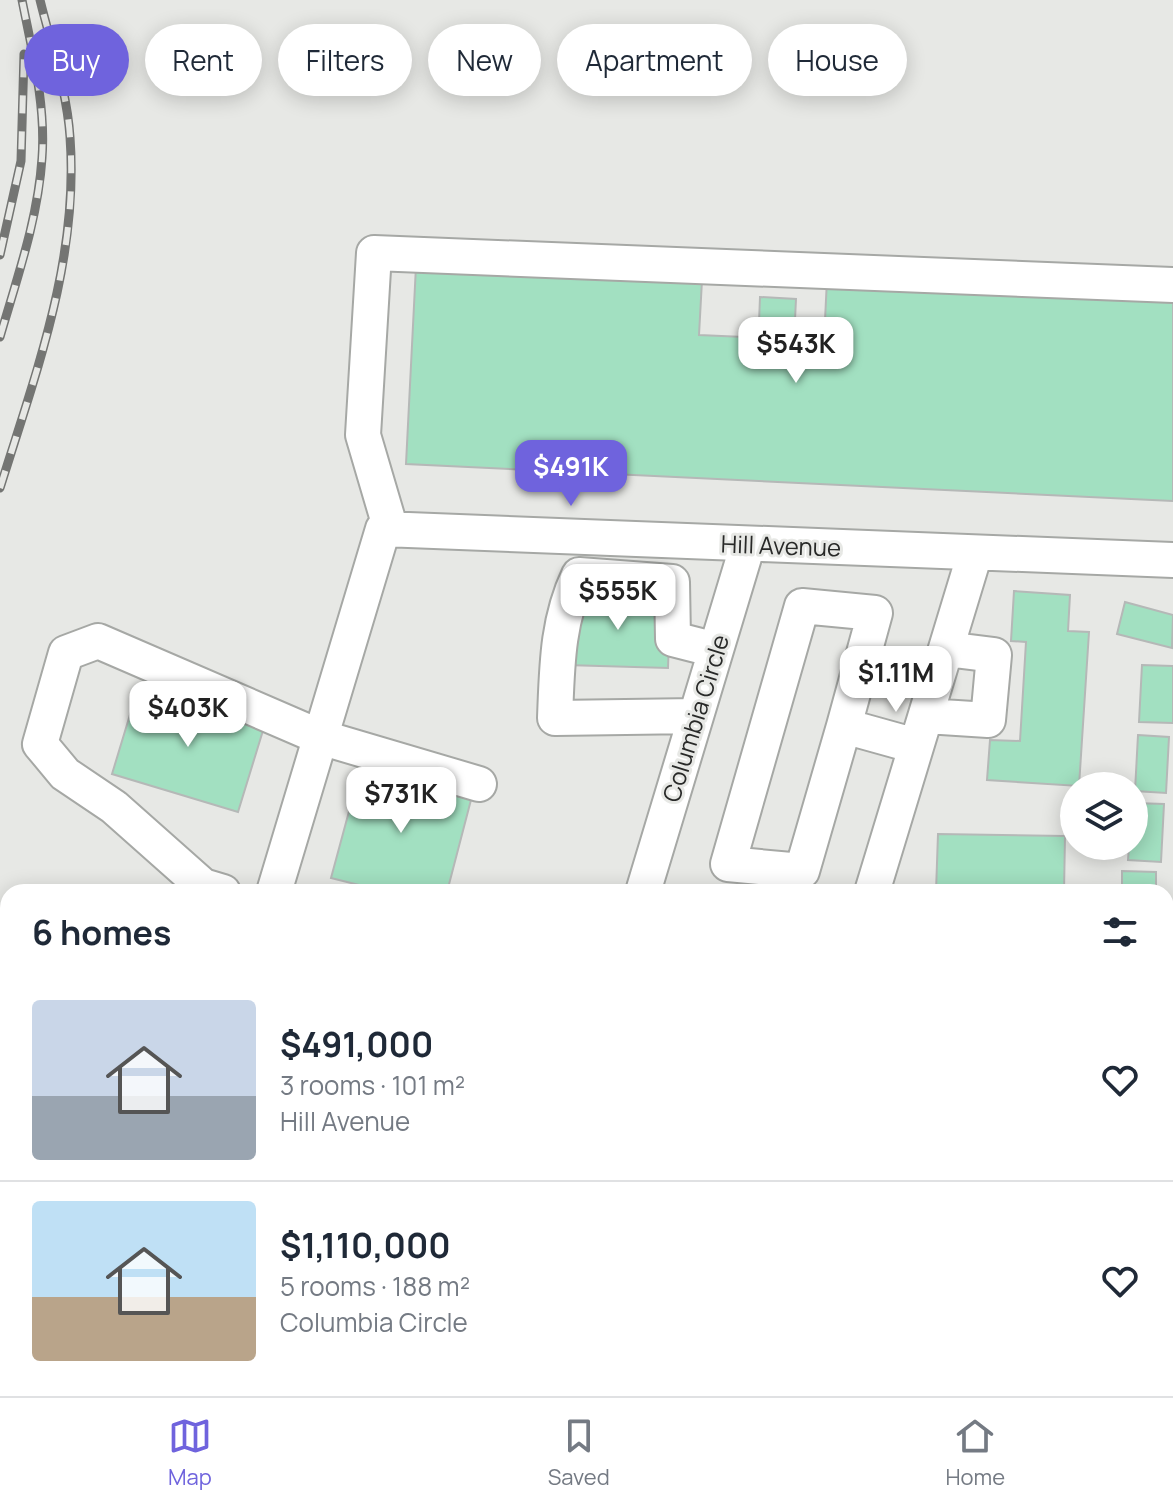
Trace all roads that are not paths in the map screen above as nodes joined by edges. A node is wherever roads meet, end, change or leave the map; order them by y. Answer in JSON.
{"nodes":[{"id":1,"x":1173,"y":285,"type":"edge"},
{"id":2,"x":391,"y":530,"type":"junction"},
{"id":3,"x":592,"y":537,"type":"junction"},
{"id":4,"x":659,"y":540,"type":"junction"},
{"id":5,"x":748,"y":544,"type":"junction"},
{"id":6,"x":975,"y":553,"type":"junction"},
{"id":7,"x":1173,"y":560,"type":"edge"},
{"id":8,"x":587,"y":575,"type":"junction"},
{"id":9,"x":658,"y":581,"type":"junction"},
{"id":10,"x":946,"y":649,"type":"junction"},
{"id":11,"x":716,"y":650,"type":"junction"},
{"id":12,"x":696,"y":716,"type":"junction"},
{"id":13,"x":844,"y":726,"type":"junction"},
{"id":14,"x":921,"y":731,"type":"junction"},
{"id":15,"x":320,"y":737,"type":"junction"},
{"id":16,"x":479,"y":784,"type":"dead end"},
{"id":17,"x":201,"y":884,"type":"edge"},
{"id":18,"x":276,"y":884,"type":"edge"},
{"id":19,"x":645,"y":884,"type":"edge"},
{"id":20,"x":874,"y":884,"type":"edge"}],
"edges":[{"from":1,"to":2,"type":"street"},
{"from":2,"to":3,"type":"street","name":"Hill Avenue"},
{"from":2,"to":15,"type":"street"},
{"from":3,"to":4,"type":"street","name":"Hill Avenue"},
{"from":3,"to":8,"type":"street"},
{"from":4,"to":5,"type":"street","name":"Hill Avenue"},
{"from":4,"to":9,"type":"street"},
{"from":5,"to":6,"type":"street","name":"Hill Avenue"},
{"from":5,"to":11,"type":"street","name":"Columbia Circle"},
{"from":6,"to":7,"type":"street","name":"Hill Avenue"},
{"from":6,"to":10,"type":"street"},
{"from":8,"to":9,"type":"street"},
{"from":8,"to":12,"type":"street"},
{"from":9,"to":11,"type":"street"},
{"from":10,"to":14,"type":"street"},
{"from":10,"to":14,"type":"street"},
{"from":11,"to":12,"type":"street","name":"Columbia Circle"},
{"from":12,"to":19,"type":"street","name":"Columbia Circle"},
{"from":13,"to":13,"type":"street"},
{"from":13,"to":14,"type":"street"},
{"from":14,"to":20,"type":"street"},
{"from":15,"to":16,"type":"street"},
{"from":15,"to":17,"type":"street"},
{"from":15,"to":18,"type":"street"}]}
